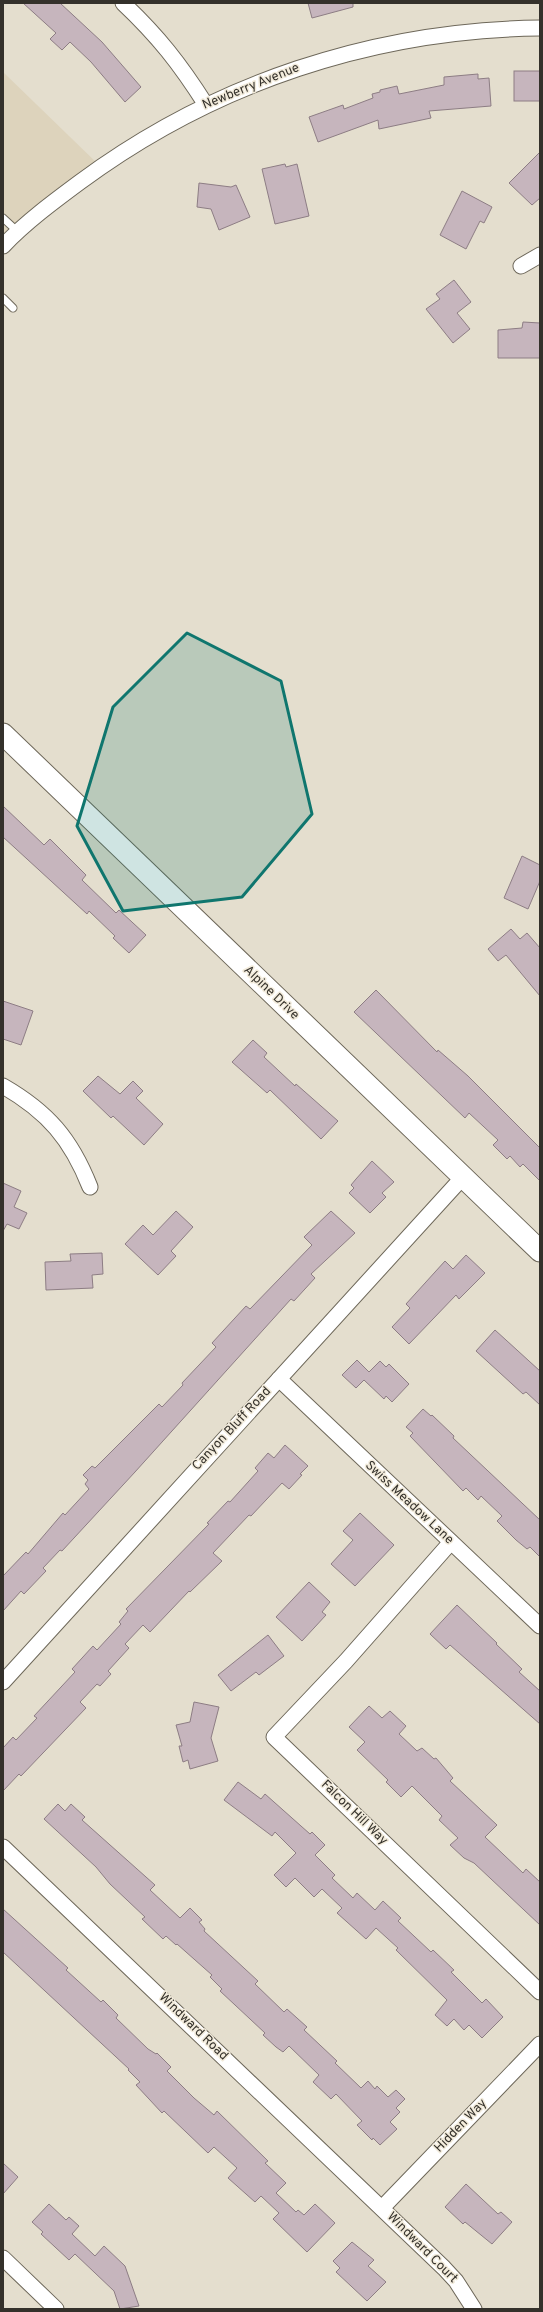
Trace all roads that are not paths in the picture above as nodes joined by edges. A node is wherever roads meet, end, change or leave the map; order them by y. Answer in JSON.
{"nodes":[{"id":1,"x":123,"y":3,"type":"edge"},
{"id":2,"x":540,"y":28,"type":"edge"},
{"id":3,"x":206,"y":105,"type":"junction"},
{"id":4,"x":3,"y":218,"type":"edge"},
{"id":5,"x":17,"y":231,"type":"junction"},
{"id":6,"x":3,"y":246,"type":"edge"},
{"id":7,"x":540,"y":255,"type":"edge"},
{"id":8,"x":521,"y":266,"type":"dead end"},
{"id":9,"x":3,"y":298,"type":"edge"},
{"id":10,"x":13,"y":308,"type":"dead end"},
{"id":11,"x":3,"y":734,"type":"edge"},
{"id":12,"x":3,"y":1086,"type":"edge"},
{"id":13,"x":463,"y":1177,"type":"junction"},
{"id":14,"x":90,"y":1188,"type":"dead end"},
{"id":15,"x":540,"y":1251,"type":"edge"},
{"id":16,"x":279,"y":1379,"type":"junction"},
{"id":17,"x":451,"y":1542,"type":"junction"},
{"id":18,"x":540,"y":1626,"type":"edge"},
{"id":19,"x":3,"y":1682,"type":"edge"},
{"id":20,"x":3,"y":1847,"type":"edge"},
{"id":21,"x":540,"y":1992,"type":"edge"},
{"id":22,"x":540,"y":2044,"type":"edge"},
{"id":23,"x":382,"y":2208,"type":"junction"},
{"id":24,"x":3,"y":2258,"type":"edge"},
{"id":25,"x":56,"y":2309,"type":"edge"},
{"id":26,"x":474,"y":2309,"type":"edge"}],
"edges":[{"from":1,"to":3,"type":"street"},
{"from":2,"to":3,"type":"street","name":"Newberry Avenue"},
{"from":3,"to":5,"type":"street","name":"Newberry Avenue"},
{"from":4,"to":5,"type":"lane"},
{"from":5,"to":6,"type":"street","name":"Newberry Avenue"},
{"from":7,"to":8,"type":"street"},
{"from":9,"to":10,"type":"lane"},
{"from":11,"to":13,"type":"street","name":"Alpine Drive"},
{"from":12,"to":14,"type":"street"},
{"from":13,"to":15,"type":"street","name":"Alpine Drive"},
{"from":13,"to":16,"type":"street","name":"Canyon Bluff Road"},
{"from":16,"to":17,"type":"street","name":"Swiss Meadow Lane"},
{"from":16,"to":19,"type":"street","name":"Canyon Bluff Road"},
{"from":17,"to":18,"type":"street","name":"Swiss Meadow Lane"},
{"from":17,"to":21,"type":"street","name":"Falcon Hill Way"},
{"from":20,"to":23,"type":"street","name":"Windward Road"},
{"from":22,"to":23,"type":"street","name":"Hidden Way"},
{"from":23,"to":26,"type":"street","name":"Windward Court"},
{"from":24,"to":25,"type":"street"}]}
